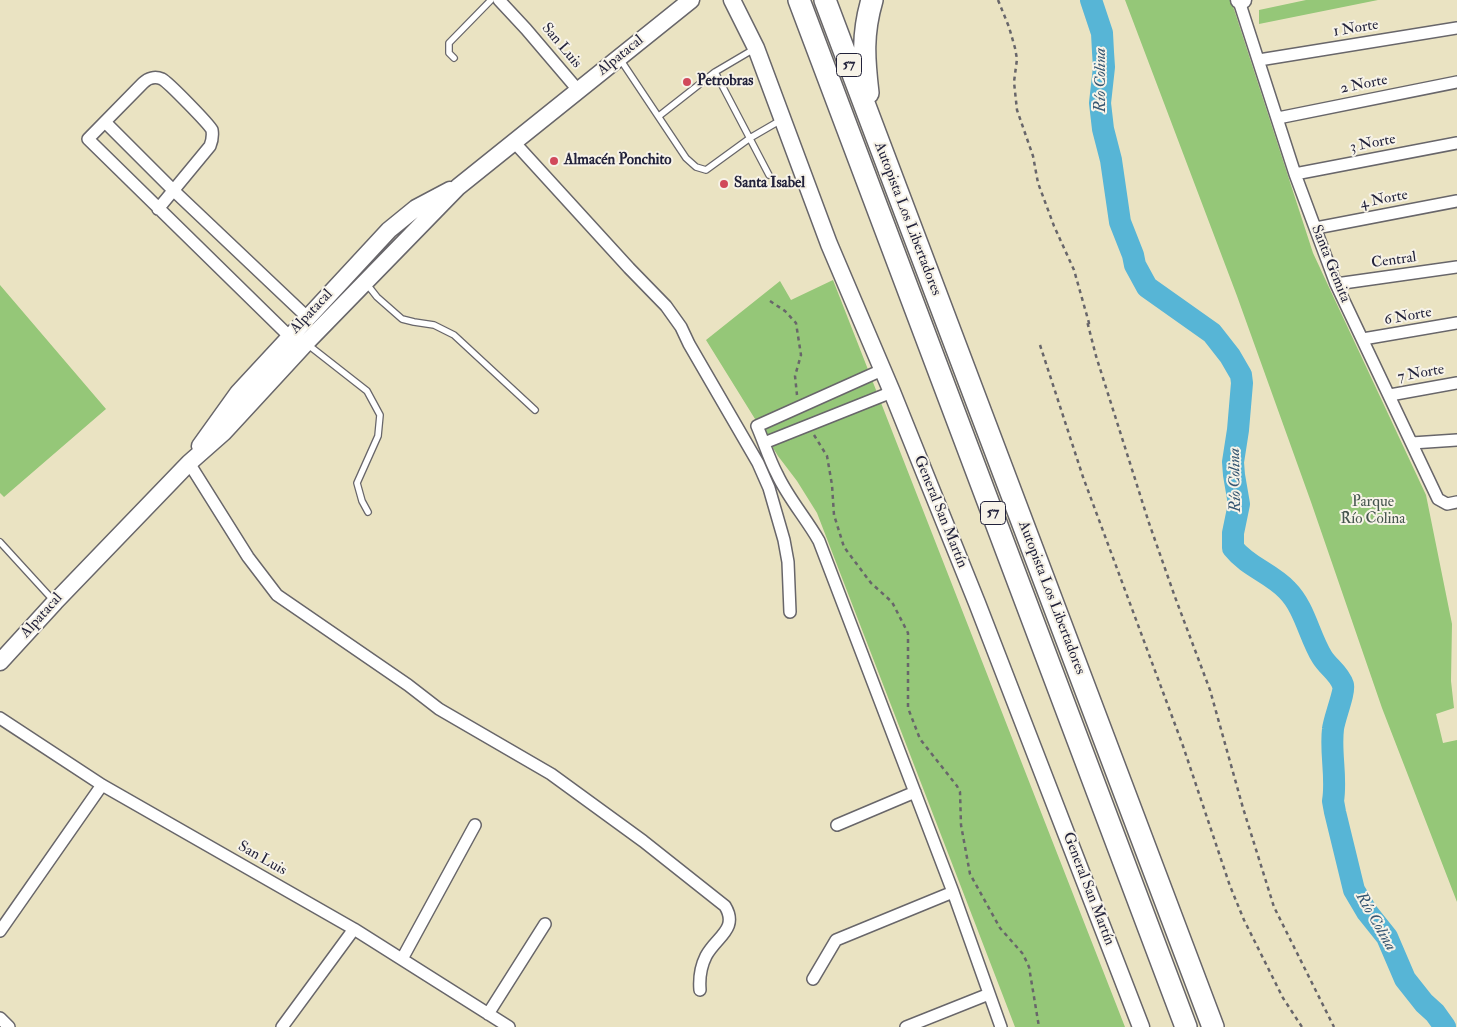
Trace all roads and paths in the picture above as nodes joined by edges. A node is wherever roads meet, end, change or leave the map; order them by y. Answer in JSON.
{"nodes":[{"id":1,"x":491,"y":0,"type":"edge"},
{"id":2,"x":500,"y":0,"type":"edge"},
{"id":3,"x":691,"y":0,"type":"edge"},
{"id":4,"x":732,"y":0,"type":"edge"},
{"id":5,"x":799,"y":0,"type":"edge"},
{"id":6,"x":825,"y":0,"type":"edge"},
{"id":7,"x":872,"y":0,"type":"edge"},
{"id":8,"x":998,"y":0,"type":"edge"},
{"id":9,"x":1241,"y":0,"type":"edge"},
{"id":10,"x":1457,"y":28,"type":"edge"},
{"id":11,"x":756,"y":48,"type":"junction"},
{"id":12,"x":454,"y":58,"type":"dead end"},
{"id":13,"x":619,"y":58,"type":"junction"},
{"id":14,"x":1259,"y":60,"type":"junction"},
{"id":15,"x":714,"y":72,"type":"junction"},
{"id":16,"x":1457,"y":82,"type":"edge"},
{"id":17,"x":578,"y":90,"type":"junction"},
{"id":18,"x":659,"y":116,"type":"junction"},
{"id":19,"x":1278,"y":118,"type":"junction"},
{"id":20,"x":782,"y":119,"type":"junction"},
{"id":21,"x":105,"y":122,"type":"junction"},
{"id":22,"x":873,"y":131,"type":"junction"},
{"id":23,"x":750,"y":138,"type":"junction"},
{"id":24,"x":514,"y":142,"type":"junction"},
{"id":25,"x":1457,"y":142,"type":"edge"},
{"id":26,"x":1295,"y":174,"type":"junction"},
{"id":27,"x":769,"y":175,"type":"dead end"},
{"id":28,"x":458,"y":187,"type":"junction"},
{"id":29,"x":173,"y":190,"type":"junction"},
{"id":30,"x":1457,"y":201,"type":"edge"},
{"id":31,"x":158,"y":209,"type":"junction"},
{"id":32,"x":1316,"y":228,"type":"junction"},
{"id":33,"x":389,"y":230,"type":"junction"},
{"id":34,"x":403,"y":243,"type":"junction"},
{"id":35,"x":1457,"y":267,"type":"edge"},
{"id":36,"x":365,"y":282,"type":"junction"},
{"id":37,"x":1336,"y":284,"type":"junction"},
{"id":38,"x":770,"y":301,"type":"dead end"},
{"id":39,"x":307,"y":317,"type":"junction"},
{"id":40,"x":1457,"y":323,"type":"edge"},
{"id":41,"x":289,"y":336,"type":"junction"},
{"id":42,"x":1363,"y":339,"type":"junction"},
{"id":43,"x":306,"y":343,"type":"junction"},
{"id":44,"x":1040,"y":345,"type":"dead end"},
{"id":45,"x":882,"y":370,"type":"junction"},
{"id":46,"x":1457,"y":383,"type":"edge"},
{"id":47,"x":892,"y":392,"type":"junction"},
{"id":48,"x":238,"y":393,"type":"junction"},
{"id":49,"x":1390,"y":395,"type":"junction"},
{"id":50,"x":250,"y":405,"type":"junction"},
{"id":51,"x":801,"y":406,"type":"junction"},
{"id":52,"x":535,"y":410,"type":"dead end"},
{"id":53,"x":808,"y":425,"type":"junction"},
{"id":54,"x":1457,"y":440,"type":"edge"},
{"id":55,"x":764,"y":443,"type":"junction"},
{"id":56,"x":1412,"y":443,"type":"junction"},
{"id":57,"x":189,"y":463,"type":"junction"},
{"id":58,"x":1457,"y":502,"type":"edge"},
{"id":59,"x":368,"y":512,"type":"dead end"},
{"id":60,"x":0,"y":542,"type":"edge"},
{"id":61,"x":55,"y":602,"type":"junction"},
{"id":62,"x":790,"y":612,"type":"dead end"},
{"id":63,"x":0,"y":662,"type":"edge"},
{"id":64,"x":0,"y":718,"type":"edge"},
{"id":65,"x":102,"y":785,"type":"junction"},
{"id":66,"x":915,"y":792,"type":"junction"},
{"id":67,"x":475,"y":825,"type":"dead end"},
{"id":68,"x":837,"y":825,"type":"dead end"},
{"id":69,"x":953,"y":892,"type":"junction"},
{"id":70,"x":545,"y":924,"type":"dead end"},
{"id":71,"x":354,"y":928,"type":"junction"},
{"id":72,"x":0,"y":931,"type":"edge"},
{"id":73,"x":402,"y":959,"type":"junction"},
{"id":74,"x":813,"y":979,"type":"dead end"},
{"id":75,"x":700,"y":990,"type":"dead end"},
{"id":76,"x":989,"y":994,"type":"junction"},
{"id":77,"x":488,"y":1014,"type":"junction"},
{"id":78,"x":282,"y":1027,"type":"edge"},
{"id":79,"x":509,"y":1027,"type":"edge"},
{"id":80,"x":906,"y":1027,"type":"edge"},
{"id":81,"x":1002,"y":1027,"type":"edge"},
{"id":82,"x":1039,"y":1027,"type":"edge"},
{"id":83,"x":1142,"y":1027,"type":"edge"},
{"id":84,"x":1186,"y":1027,"type":"edge"},
{"id":85,"x":1213,"y":1027,"type":"edge"},
{"id":86,"x":1302,"y":1027,"type":"edge"},
{"id":87,"x":1334,"y":1027,"type":"edge"}],
"edges":[{"from":1,"to":12,"type":"lane"},
{"from":2,"to":17,"type":"street","name":"San Luis"},
{"from":3,"to":13,"type":"street","name":"Alpatacal"},
{"from":4,"to":11,"type":"street","name":"General San Martín"},
{"from":5,"to":84,"type":"highway","name":"Autopista Los Libertadores","number":"57"},
{"from":6,"to":22,"type":"highway","name":"Autopista Los Libertadores","number":"57"},
{"from":7,"to":22,"type":"highway"},
{"from":8,"to":87,"type":"path"},
{"from":9,"to":14,"type":"street","name":"Santa Gemita"},
{"from":10,"to":14,"type":"street","name":"1 Norte"},
{"from":11,"to":15,"type":"lane"},
{"from":11,"to":20,"type":"street","name":"General San Martín"},
{"from":13,"to":17,"type":"street","name":"Alpatacal"},
{"from":13,"to":18,"type":"lane"},
{"from":14,"to":19,"type":"street","name":"Santa Gemita"},
{"from":15,"to":18,"type":"lane"},
{"from":15,"to":23,"type":"lane"},
{"from":16,"to":19,"type":"street","name":"2 Norte"},
{"from":17,"to":24,"type":"street","name":"Alpatacal"},
{"from":18,"to":23,"type":"lane"},
{"from":19,"to":26,"type":"street","name":"Santa Gemita"},
{"from":20,"to":23,"type":"lane"},
{"from":20,"to":45,"type":"street","name":"General San Martín"},
{"from":21,"to":29,"type":"street"},
{"from":21,"to":29,"type":"street"},
{"from":21,"to":31,"type":"street"},
{"from":22,"to":85,"type":"highway","name":"Autopista Los Libertadores","number":"57"},
{"from":23,"to":27,"type":"lane"},
{"from":24,"to":28,"type":"street","name":"Alpatacal"},
{"from":24,"to":62,"type":"street"},
{"from":25,"to":26,"type":"street","name":"3 Norte"},
{"from":26,"to":32,"type":"street","name":"Santa Gemita"},
{"from":28,"to":33,"type":"street","name":"Alpatacal"},
{"from":28,"to":34,"type":"street","name":"Alpatacal"},
{"from":29,"to":31,"type":"street"},
{"from":29,"to":39,"type":"street"},
{"from":30,"to":32,"type":"street","name":"4 Norte"},
{"from":31,"to":41,"type":"street"},
{"from":32,"to":37,"type":"street","name":"Santa Gemita"},
{"from":33,"to":34,"type":"street"},
{"from":33,"to":39,"type":"street","name":"Alpatacal"},
{"from":34,"to":36,"type":"street","name":"Alpatacal"},
{"from":35,"to":37,"type":"street","name":"Central"},
{"from":36,"to":43,"type":"street","name":"Alpatacal"},
{"from":36,"to":52,"type":"lane"},
{"from":37,"to":42,"type":"street","name":"Santa Gemita"},
{"from":38,"to":51,"type":"path"},
{"from":39,"to":41,"type":"street","name":"Alpatacal"},
{"from":40,"to":42,"type":"street","name":"6 Norte"},
{"from":41,"to":48,"type":"street","name":"Alpatacal"},
{"from":42,"to":49,"type":"street","name":"Santa Gemita"},
{"from":43,"to":50,"type":"street","name":"Alpatacal"},
{"from":43,"to":59,"type":"lane"},
{"from":44,"to":86,"type":"path"},
{"from":45,"to":47,"type":"street","name":"General San Martín"},
{"from":45,"to":51,"type":"street"},
{"from":46,"to":49,"type":"street","name":"7 Norte"},
{"from":47,"to":53,"type":"street"},
{"from":47,"to":83,"type":"street","name":"General San Martín"},
{"from":48,"to":50,"type":"street"},
{"from":48,"to":57,"type":"street","name":"Alpatacal"},
{"from":49,"to":56,"type":"street","name":"Santa Gemita"},
{"from":50,"to":57,"type":"street","name":"Alpatacal"},
{"from":51,"to":55,"type":"street"},
{"from":53,"to":55,"type":"street"},
{"from":53,"to":82,"type":"path"},
{"from":54,"to":56,"type":"street"},
{"from":55,"to":66,"type":"street"},
{"from":56,"to":58,"type":"street","name":"Santa Gemita"},
{"from":57,"to":61,"type":"street","name":"Alpatacal"},
{"from":57,"to":75,"type":"street"},
{"from":60,"to":61,"type":"lane"},
{"from":61,"to":63,"type":"street","name":"Alpatacal"},
{"from":64,"to":65,"type":"street","name":"San Luis"},
{"from":65,"to":71,"type":"street","name":"San Luis"},
{"from":65,"to":72,"type":"street"},
{"from":66,"to":68,"type":"street"},
{"from":66,"to":69,"type":"street"},
{"from":67,"to":73,"type":"street"},
{"from":69,"to":74,"type":"street"},
{"from":69,"to":76,"type":"street"},
{"from":70,"to":77,"type":"street"},
{"from":71,"to":73,"type":"street","name":"San Luis"},
{"from":71,"to":78,"type":"street"},
{"from":73,"to":77,"type":"street","name":"San Luis"},
{"from":76,"to":80,"type":"street"},
{"from":76,"to":81,"type":"street"},
{"from":77,"to":79,"type":"street","name":"San Luis"}]}
